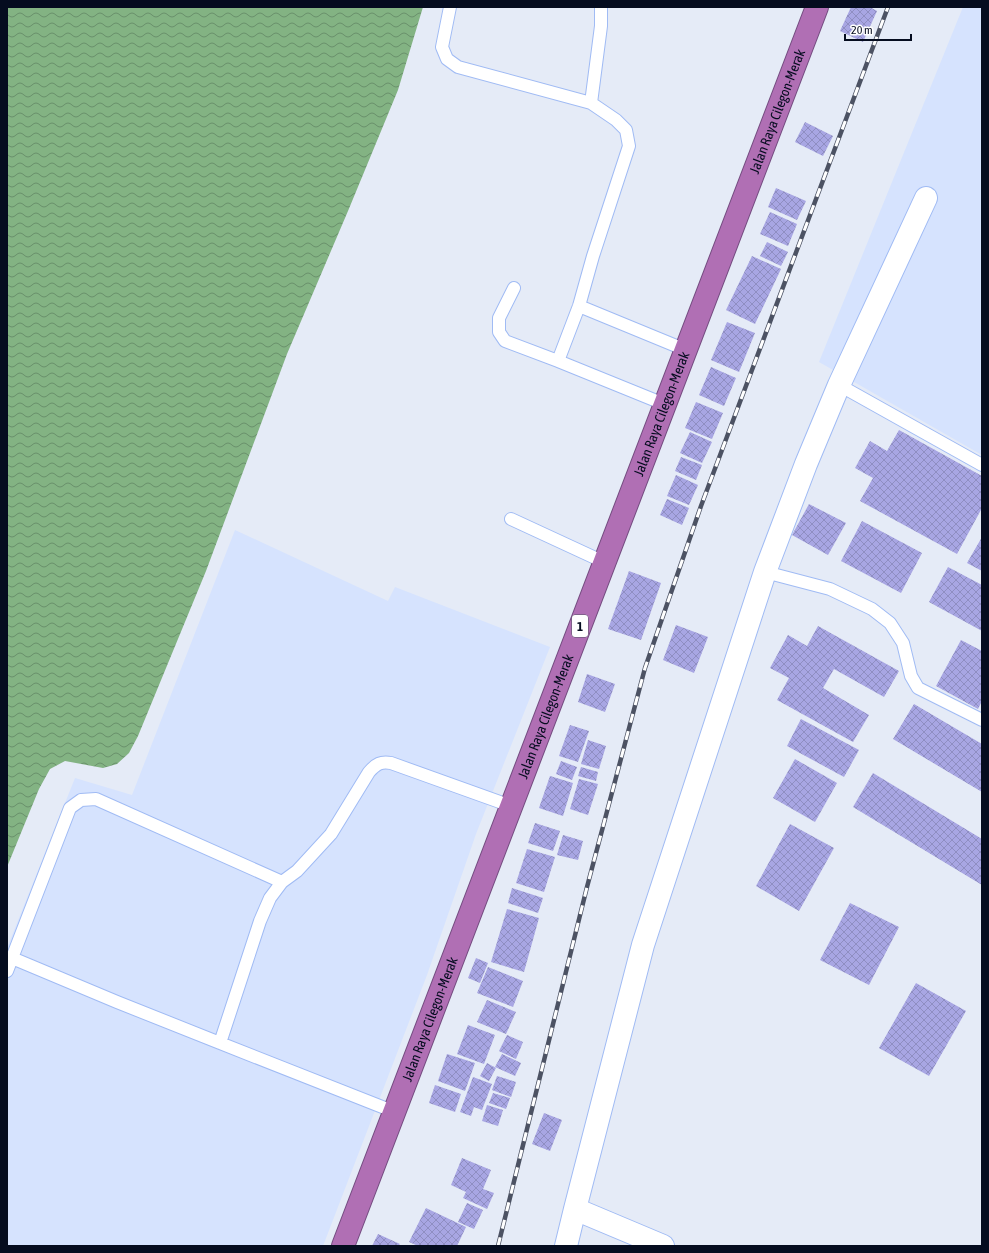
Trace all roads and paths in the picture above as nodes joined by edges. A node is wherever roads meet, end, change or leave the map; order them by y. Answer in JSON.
{"nodes":[{"id":1,"x":450,"y":7,"type":"edge"},
{"id":2,"x":601,"y":7,"type":"edge"},
{"id":3,"x":817,"y":7,"type":"edge"},
{"id":4,"x":591,"y":103,"type":"junction"},
{"id":5,"x":926,"y":198,"type":"dead end"},
{"id":6,"x":514,"y":288,"type":"dead end"},
{"id":7,"x":579,"y":306,"type":"junction"},
{"id":8,"x":686,"y":350,"type":"junction"},
{"id":9,"x":558,"y":362,"type":"junction"},
{"id":10,"x":839,"y":384,"type":"junction"},
{"id":11,"x":664,"y":404,"type":"junction"},
{"id":12,"x":982,"y":465,"type":"edge"},
{"id":13,"x":511,"y":519,"type":"dead end"},
{"id":14,"x":604,"y":562,"type":"junction"},
{"id":15,"x":765,"y":572,"type":"junction"},
{"id":16,"x":982,"y":720,"type":"edge"},
{"id":17,"x":511,"y":806,"type":"junction"},
{"id":18,"x":282,"y":882,"type":"junction"},
{"id":19,"x":12,"y":958,"type":"junction"},
{"id":20,"x":7,"y":970,"type":"edge"},
{"id":21,"x":220,"y":1043,"type":"junction"},
{"id":22,"x":395,"y":1112,"type":"junction"},
{"id":23,"x":575,"y":1209,"type":"junction"},
{"id":24,"x":343,"y":1246,"type":"edge"},
{"id":25,"x":566,"y":1246,"type":"edge"},
{"id":26,"x":663,"y":1246,"type":"edge"}],
"edges":[{"from":1,"to":4,"type":"lane"},
{"from":2,"to":4,"type":"lane"},
{"from":3,"to":8,"type":"highway","name":"Jalan Raya Cilegon-Merak","number":"1"},
{"from":4,"to":7,"type":"lane"},
{"from":5,"to":10,"type":"street"},
{"from":6,"to":9,"type":"lane"},
{"from":7,"to":8,"type":"lane"},
{"from":7,"to":9,"type":"lane"},
{"from":8,"to":11,"type":"highway","name":"Jalan Raya Cilegon-Merak","number":"1"},
{"from":9,"to":11,"type":"lane"},
{"from":10,"to":12,"type":"lane"},
{"from":10,"to":15,"type":"street"},
{"from":11,"to":14,"type":"highway","name":"Jalan Raya Cilegon-Merak","number":"1"},
{"from":13,"to":14,"type":"lane"},
{"from":14,"to":17,"type":"highway","name":"Jalan Raya Cilegon-Merak","number":"1"},
{"from":15,"to":16,"type":"lane"},
{"from":15,"to":23,"type":"street"},
{"from":17,"to":18,"type":"lane"},
{"from":17,"to":22,"type":"highway","name":"Jalan Raya Cilegon-Merak","number":"1"},
{"from":18,"to":19,"type":"lane"},
{"from":18,"to":21,"type":"lane"},
{"from":19,"to":20,"type":"lane"},
{"from":19,"to":21,"type":"lane"},
{"from":21,"to":22,"type":"lane"},
{"from":22,"to":24,"type":"highway","name":"Jalan Raya Cilegon-Merak","number":"1"},
{"from":23,"to":25,"type":"street"},
{"from":23,"to":26,"type":"street"}]}
